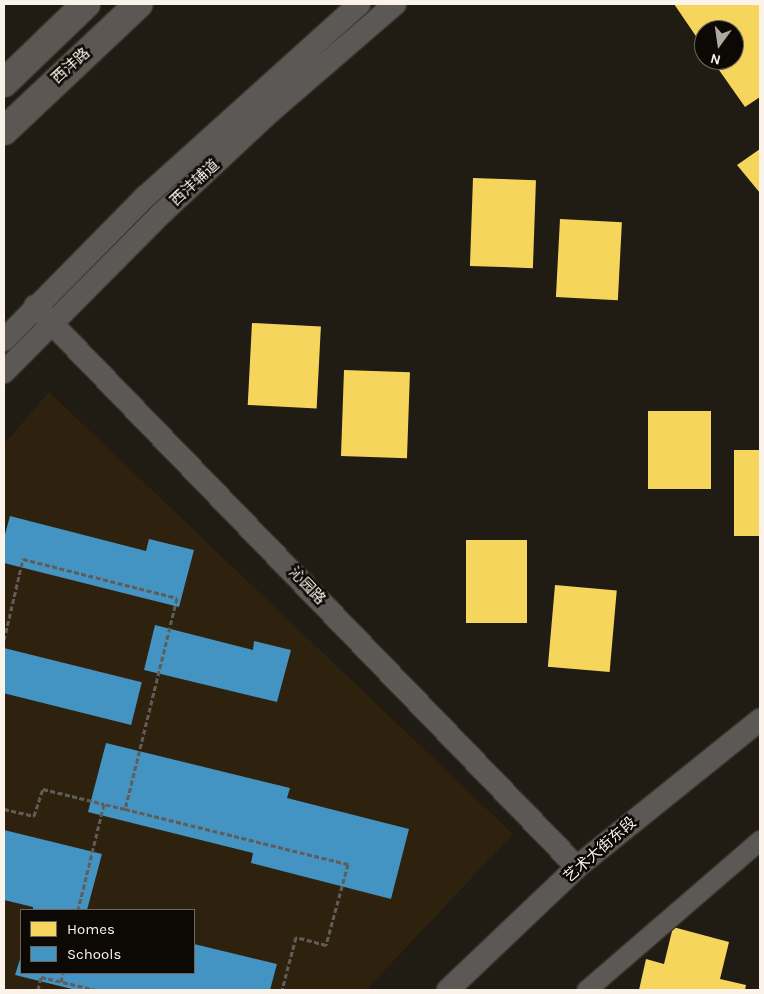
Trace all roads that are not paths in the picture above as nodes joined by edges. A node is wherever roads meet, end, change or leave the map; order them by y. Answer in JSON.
{"nodes":[{"id":1,"x":86,"y":4,"type":"edge"},
{"id":2,"x":139,"y":4,"type":"edge"},
{"id":3,"x":359,"y":4,"type":"edge"},
{"id":4,"x":396,"y":4,"type":"edge"},
{"id":5,"x":4,"y":83,"type":"edge"},
{"id":6,"x":4,"y":130,"type":"edge"},
{"id":7,"x":36,"y":306,"type":"junction"},
{"id":8,"x":51,"y":322,"type":"junction"},
{"id":9,"x":4,"y":340,"type":"edge"},
{"id":10,"x":4,"y":372,"type":"edge"},
{"id":11,"x":760,"y":720,"type":"edge"},
{"id":12,"x":760,"y":840,"type":"edge"},
{"id":13,"x":577,"y":867,"type":"junction"},
{"id":14,"x":448,"y":990,"type":"edge"},
{"id":15,"x":586,"y":990,"type":"edge"}],
"edges":[{"from":1,"to":5,"type":"highway"},
{"from":2,"to":6,"type":"highway","name":"西沣路"},
{"from":3,"to":7,"type":"street","name":"西沣辅道"},
{"from":4,"to":8,"type":"street","name":"西沣辅道"},
{"from":7,"to":8,"type":"street","name":"沁园路"},
{"from":7,"to":9,"type":"street","name":"西沣辅道"},
{"from":8,"to":10,"type":"street","name":"西沣辅道"},
{"from":8,"to":13,"type":"street","name":"沁园路"},
{"from":11,"to":13,"type":"street","name":"艺术大街东段"},
{"from":12,"to":15,"type":"street"},
{"from":13,"to":14,"type":"street","name":"艺术大街东段"}]}
